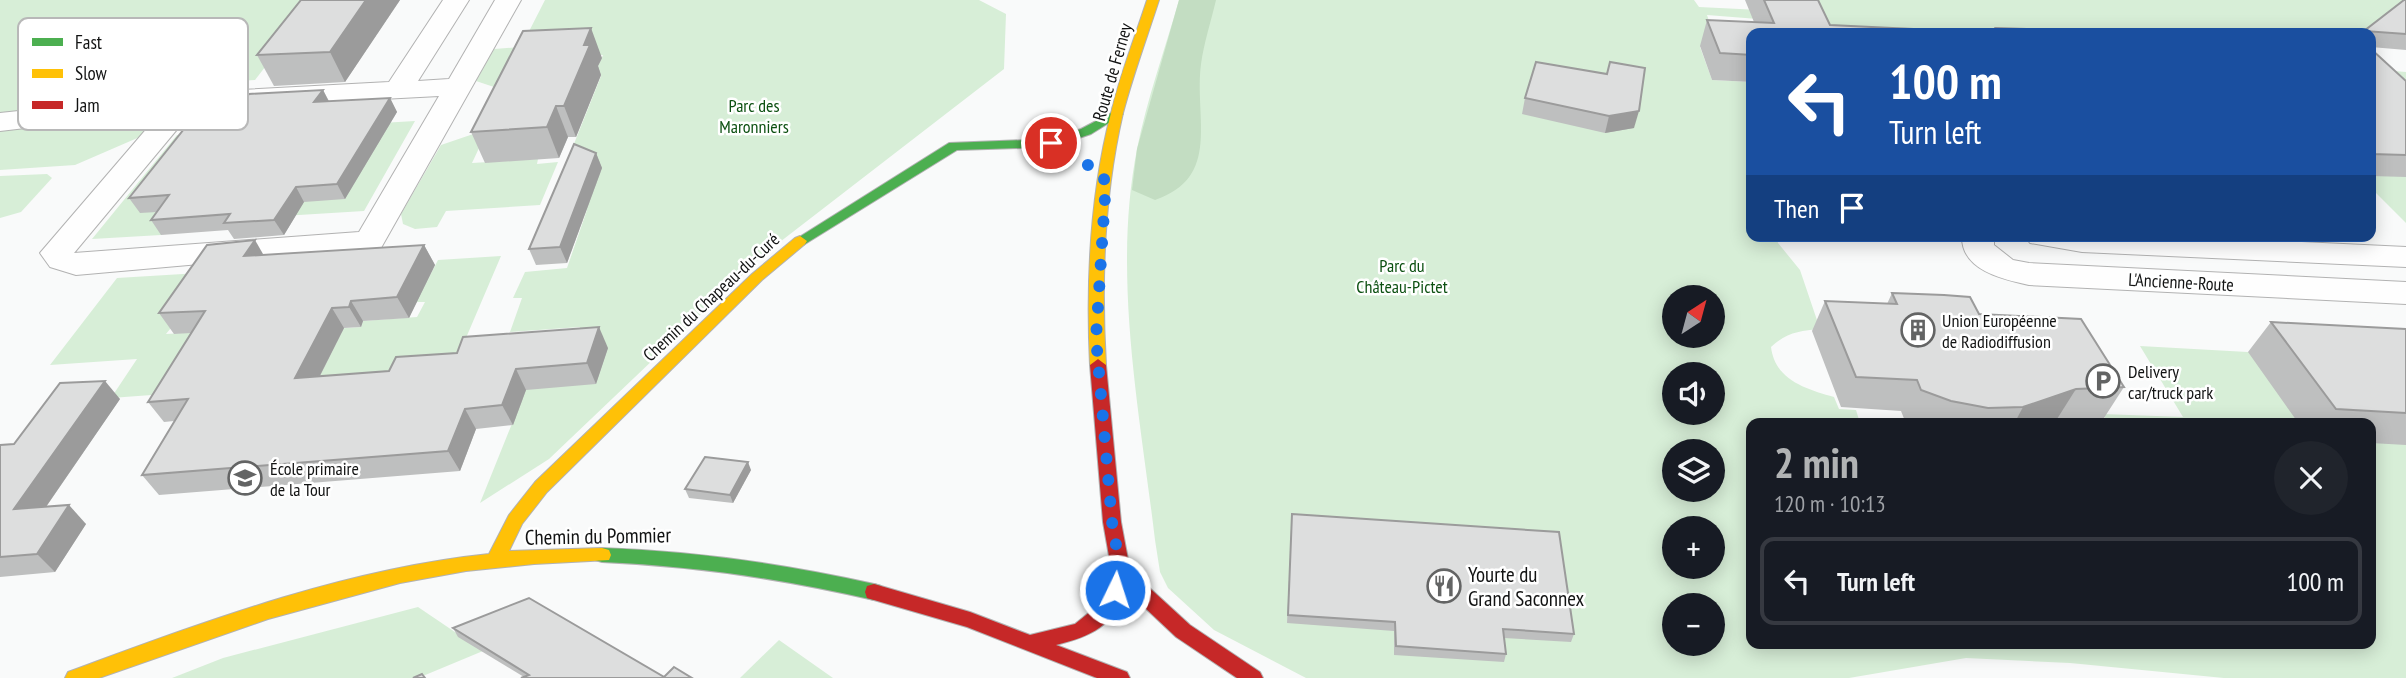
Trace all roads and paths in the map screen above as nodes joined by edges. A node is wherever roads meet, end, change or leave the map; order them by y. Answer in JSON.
{"nodes":[{"id":1,"x":456,"y":0,"type":"edge"},
{"id":2,"x":508,"y":0,"type":"edge"},
{"id":3,"x":1153,"y":0,"type":"edge"},
{"id":4,"x":455,"y":87,"type":"junction"},
{"id":5,"x":398,"y":90,"type":"junction"},
{"id":6,"x":248,"y":98,"type":"edge"},
{"id":7,"x":1117,"y":114,"type":"junction"},
{"id":8,"x":18,"y":120,"type":"edge"},
{"id":9,"x":0,"y":122,"type":"edge"},
{"id":10,"x":161,"y":130,"type":"edge"},
{"id":11,"x":1051,"y":143,"type":"junction"},
{"id":12,"x":1071,"y":153,"type":"dead end"},
{"id":13,"x":1089,"y":165,"type":"dead end"},
{"id":14,"x":1106,"y":181,"type":"junction"},
{"id":15,"x":1978,"y":242,"type":"edge"},
{"id":16,"x":2082,"y":242,"type":"edge"},
{"id":17,"x":2406,"y":257,"type":"edge"},
{"id":18,"x":2406,"y":293,"type":"edge"},
{"id":19,"x":496,"y":559,"type":"junction"},
{"id":20,"x":1121,"y":573,"type":"junction"},
{"id":21,"x":1036,"y":641,"type":"junction"},
{"id":22,"x":75,"y":678,"type":"edge"},
{"id":23,"x":1120,"y":678,"type":"edge"},
{"id":24,"x":1254,"y":678,"type":"edge"}],
"edges":[{"from":1,"to":5,"type":"street"},
{"from":2,"to":4,"type":"street"},
{"from":3,"to":7,"type":"street","name":"Route de Ferney"},
{"from":4,"to":5,"type":"street"},
{"from":4,"to":10,"type":"street"},
{"from":5,"to":6,"type":"street"},
{"from":7,"to":11,"type":"street"},
{"from":7,"to":14,"type":"street","name":"Route de Ferney"},
{"from":8,"to":9,"type":"street"},
{"from":11,"to":12,"type":"street"},
{"from":11,"to":19,"type":"street","name":"Chemin du Chapeau-du-Curé"},
{"from":13,"to":14,"type":"street"},
{"from":14,"to":20,"type":"street","name":"Route de Ferney"},
{"from":15,"to":18,"type":"street","name":"L'Ancienne-Route"},
{"from":16,"to":17,"type":"street","name":"L'Ancienne-Route"},
{"from":19,"to":21,"type":"street","name":"Chemin du Pommier"},
{"from":19,"to":22,"type":"street","name":"Chemin du Pommier"},
{"from":20,"to":21,"type":"street"},
{"from":20,"to":24,"type":"street"},
{"from":21,"to":23,"type":"street","name":"Chemin du Pommier"}]}
